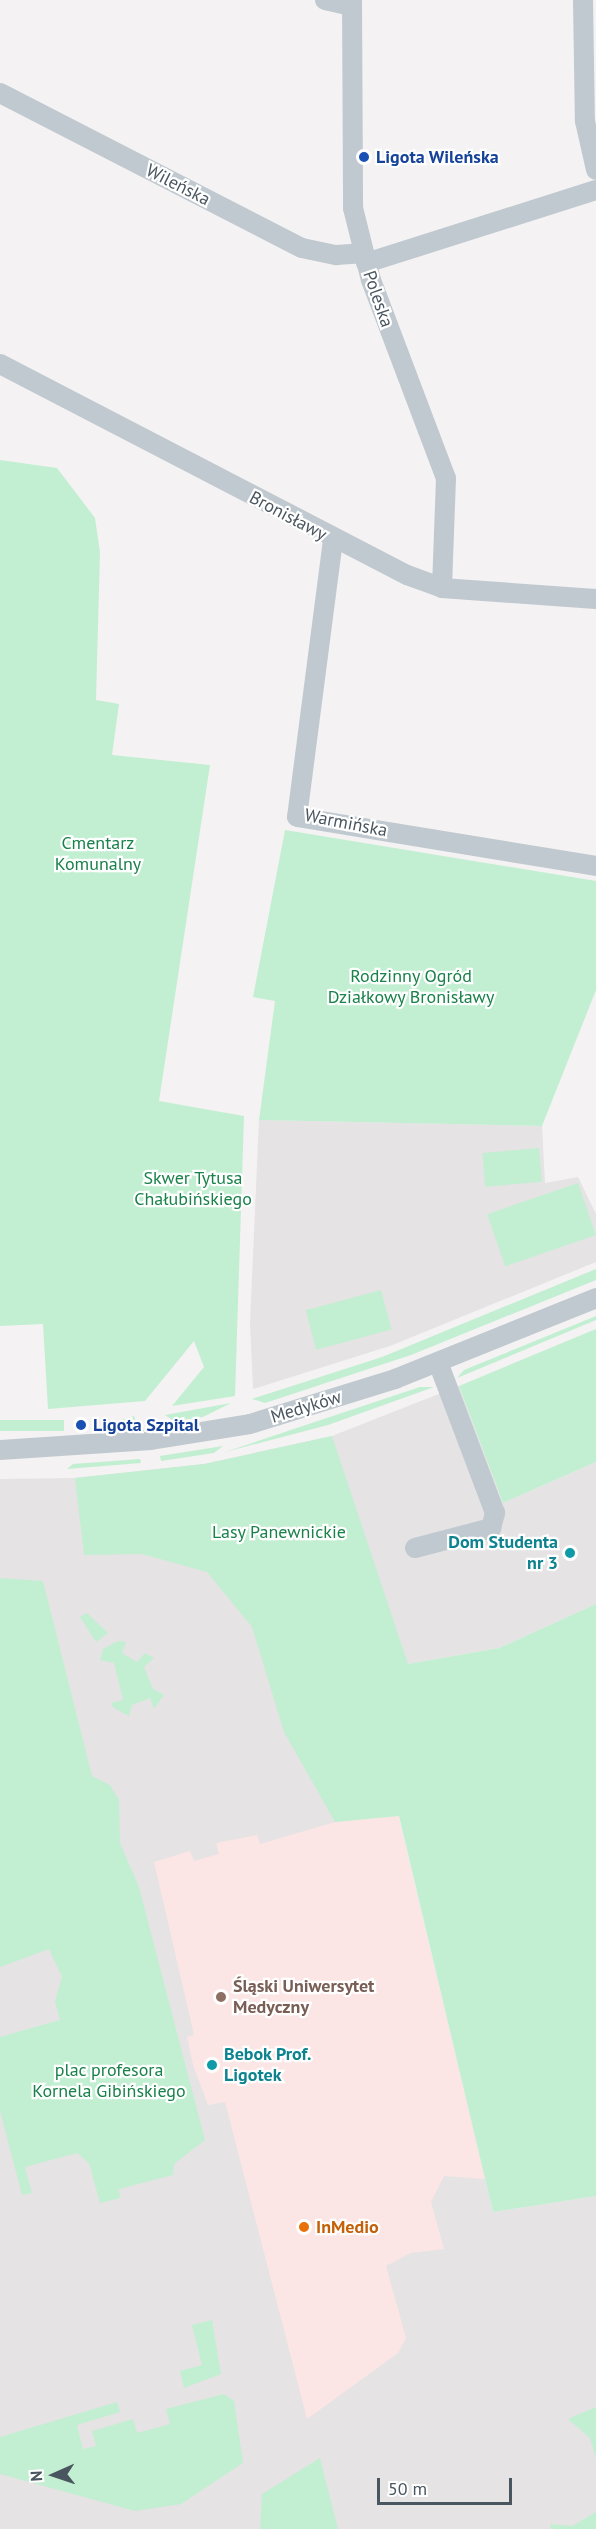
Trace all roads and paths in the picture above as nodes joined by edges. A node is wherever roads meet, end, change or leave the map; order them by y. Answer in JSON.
{"nodes":[{"id":1,"x":325,"y":0,"type":"edge"},
{"id":2,"x":583,"y":0,"type":"edge"},
{"id":3,"x":351,"y":3,"type":"edge"},
{"id":4,"x":0,"y":93,"type":"edge"},
{"id":5,"x":596,"y":170,"type":"edge"},
{"id":6,"x":596,"y":190,"type":"edge"},
{"id":7,"x":364,"y":258,"type":"junction"},
{"id":8,"x":0,"y":364,"type":"edge"},
{"id":9,"x":333,"y":540,"type":"junction"},
{"id":10,"x":441,"y":588,"type":"junction"},
{"id":11,"x":596,"y":599,"type":"edge"},
{"id":12,"x":596,"y":866,"type":"edge"},
{"id":13,"x":596,"y":1298,"type":"edge"},
{"id":14,"x":438,"y":1362,"type":"junction"},
{"id":15,"x":0,"y":1450,"type":"edge"},
{"id":16,"x":415,"y":1548,"type":"dead end"}],
"edges":[{"from":1,"to":3,"type":"street"},
{"from":2,"to":5,"type":"street"},
{"from":3,"to":7,"type":"street","name":"Poleska"},
{"from":4,"to":7,"type":"street","name":"Wileńska"},
{"from":6,"to":7,"type":"street","name":"Wileńska"},
{"from":7,"to":10,"type":"street","name":"Poleska"},
{"from":8,"to":9,"type":"street","name":"Bronisławy"},
{"from":9,"to":10,"type":"street","name":"Bronisławy"},
{"from":9,"to":12,"type":"street","name":"Warmińska"},
{"from":10,"to":11,"type":"street","name":"Bronisławy"},
{"from":13,"to":14,"type":"street","name":"Medyków"},
{"from":14,"to":15,"type":"street","name":"Medyków"},
{"from":14,"to":16,"type":"street"}]}
